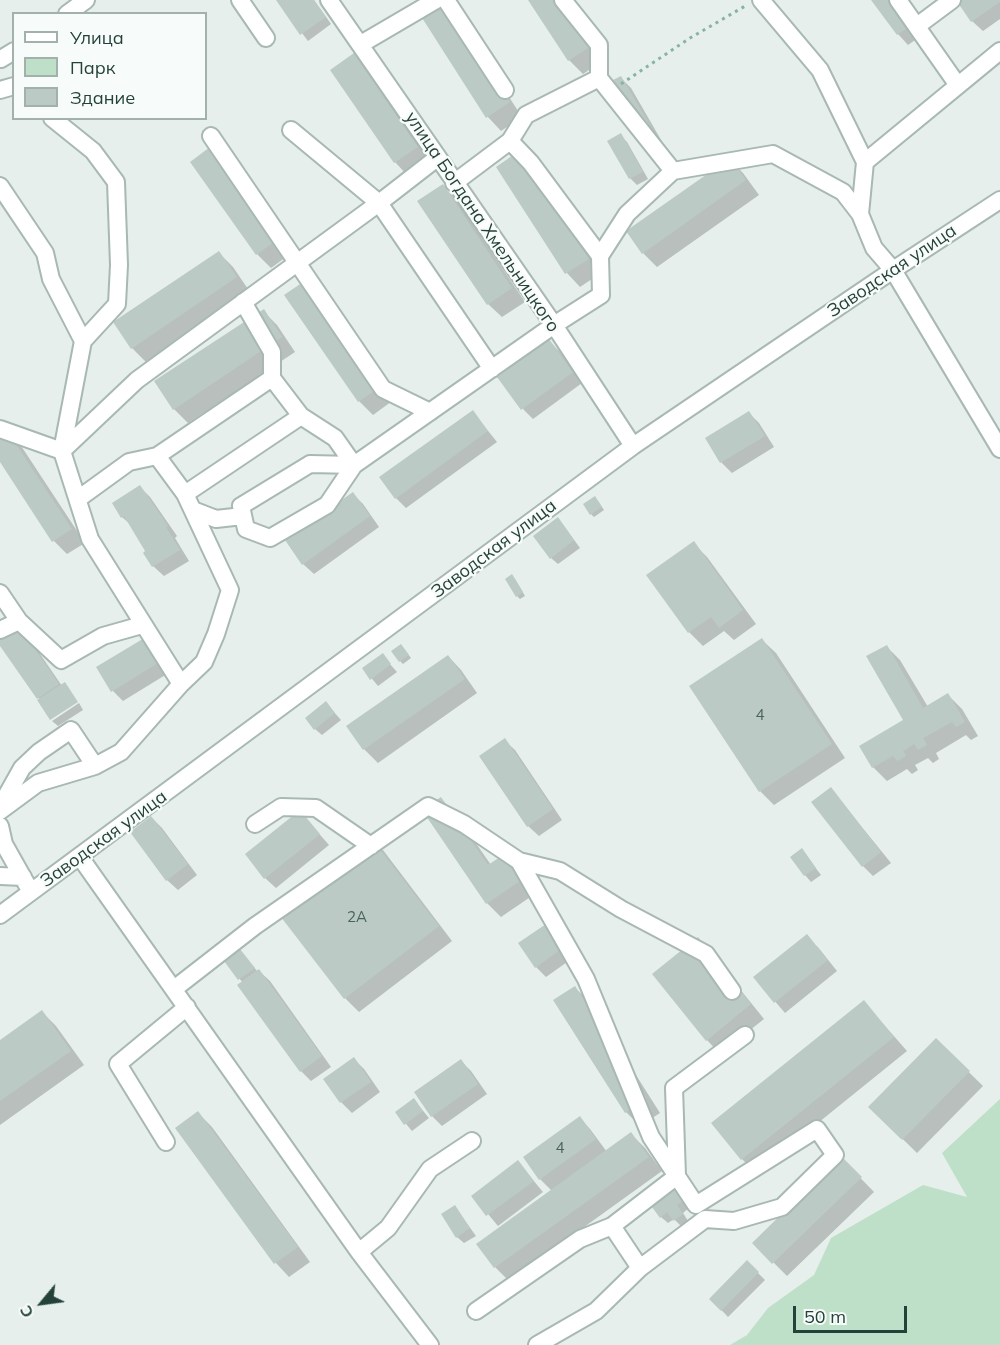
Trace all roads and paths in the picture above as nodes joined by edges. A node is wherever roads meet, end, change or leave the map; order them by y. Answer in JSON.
{"nodes":[{"id":1,"x":86,"y":0,"type":"edge"},
{"id":2,"x":240,"y":0,"type":"edge"},
{"id":3,"x":329,"y":0,"type":"edge"},
{"id":4,"x":436,"y":0,"type":"edge"},
{"id":5,"x":446,"y":0,"type":"edge"},
{"id":6,"x":563,"y":0,"type":"edge"},
{"id":7,"x":898,"y":0,"type":"edge"},
{"id":8,"x":952,"y":0,"type":"edge"},
{"id":9,"x":755,"y":2,"type":"edge"},
{"id":10,"x":70,"y":12,"type":"edge"},
{"id":11,"x":916,"y":27,"type":"junction"},
{"id":12,"x":266,"y":38,"type":"dead end"},
{"id":13,"x":361,"y":44,"type":"junction"},
{"id":14,"x":1000,"y":51,"type":"edge"},
{"id":15,"x":599,"y":78,"type":"junction"},
{"id":16,"x":957,"y":84,"type":"junction"},
{"id":17,"x":505,"y":90,"type":"dead end"},
{"id":18,"x":610,"y":92,"type":"junction"},
{"id":19,"x":54,"y":120,"type":"edge"},
{"id":20,"x":291,"y":130,"type":"dead end"},
{"id":21,"x":211,"y":136,"type":"dead end"},
{"id":22,"x":510,"y":141,"type":"junction"},
{"id":23,"x":437,"y":158,"type":"junction"},
{"id":24,"x":865,"y":162,"type":"junction"},
{"id":25,"x":673,"y":171,"type":"junction"},
{"id":26,"x":454,"y":183,"type":"junction"},
{"id":27,"x":0,"y":186,"type":"edge"},
{"id":28,"x":1000,"y":200,"type":"edge"},
{"id":29,"x":379,"y":203,"type":"junction"},
{"id":30,"x":860,"y":214,"type":"junction"},
{"id":31,"x":600,"y":256,"type":"junction"},
{"id":32,"x":298,"y":262,"type":"junction"},
{"id":33,"x":893,"y":270,"type":"junction"},
{"id":34,"x":243,"y":302,"type":"junction"},
{"id":35,"x":554,"y":326,"type":"junction"},
{"id":36,"x":83,"y":341,"type":"junction"},
{"id":37,"x":492,"y":369,"type":"junction"},
{"id":38,"x":272,"y":378,"type":"junction"},
{"id":39,"x":430,"y":412,"type":"junction"},
{"id":40,"x":301,"y":416,"type":"junction"},
{"id":41,"x":0,"y":429,"type":"edge"},
{"id":42,"x":633,"y":446,"type":"junction"},
{"id":43,"x":1000,"y":448,"type":"edge"},
{"id":44,"x":62,"y":451,"type":"junction"},
{"id":45,"x":158,"y":456,"type":"junction"},
{"id":46,"x":354,"y":465,"type":"junction"},
{"id":47,"x":186,"y":494,"type":"junction"},
{"id":48,"x":78,"y":499,"type":"junction"},
{"id":49,"x":194,"y":510,"type":"junction"},
{"id":50,"x":243,"y":516,"type":"junction"},
{"id":51,"x":0,"y":593,"type":"edge"},
{"id":52,"x":19,"y":621,"type":"junction"},
{"id":53,"x":142,"y":625,"type":"junction"},
{"id":54,"x":0,"y":630,"type":"edge"},
{"id":55,"x":181,"y":684,"type":"junction"},
{"id":56,"x":95,"y":766,"type":"junction"},
{"id":57,"x":0,"y":810,"type":"edge"},
{"id":58,"x":255,"y":824,"type":"dead end"},
{"id":59,"x":0,"y":826,"type":"edge"},
{"id":60,"x":371,"y":846,"type":"junction"},
{"id":61,"x":80,"y":857,"type":"junction"},
{"id":62,"x":519,"y":861,"type":"junction"},
{"id":63,"x":0,"y":876,"type":"edge"},
{"id":64,"x":27,"y":885,"type":"junction"},
{"id":65,"x":0,"y":915,"type":"edge"},
{"id":66,"x":174,"y":989,"type":"junction"},
{"id":67,"x":732,"y":991,"type":"dead end"},
{"id":68,"x":187,"y":1007,"type":"junction"},
{"id":69,"x":745,"y":1035,"type":"dead end"},
{"id":70,"x":472,"y":1141,"type":"dead end"},
{"id":71,"x":166,"y":1142,"type":"dead end"},
{"id":72,"x":677,"y":1176,"type":"junction"},
{"id":73,"x":701,"y":1212,"type":"junction"},
{"id":74,"x":612,"y":1226,"type":"junction"},
{"id":75,"x":359,"y":1252,"type":"junction"},
{"id":76,"x":640,"y":1268,"type":"junction"},
{"id":77,"x":476,"y":1311,"type":"dead end"},
{"id":78,"x":430,"y":1345,"type":"edge"},
{"id":79,"x":537,"y":1345,"type":"edge"}],
"edges":[{"from":1,"to":10,"type":"street"},
{"from":2,"to":12,"type":"street"},
{"from":3,"to":13,"type":"street","name":"улица Богдана Хмельницкого"},
{"from":4,"to":13,"type":"street"},
{"from":5,"to":17,"type":"street"},
{"from":6,"to":15,"type":"street"},
{"from":7,"to":11,"type":"street"},
{"from":8,"to":11,"type":"street"},
{"from":9,"to":18,"type":"path"},
{"from":9,"to":24,"type":"street"},
{"from":11,"to":16,"type":"street"},
{"from":13,"to":23,"type":"street","name":"улица Богдана Хмельницкого"},
{"from":14,"to":16,"type":"street"},
{"from":15,"to":18,"type":"street"},
{"from":15,"to":22,"type":"street"},
{"from":16,"to":24,"type":"street"},
{"from":18,"to":25,"type":"street"},
{"from":19,"to":36,"type":"street"},
{"from":20,"to":29,"type":"street"},
{"from":21,"to":32,"type":"street"},
{"from":22,"to":26,"type":"street"},
{"from":22,"to":31,"type":"street"},
{"from":23,"to":26,"type":"street","name":"улица Богдана Хмельницкого"},
{"from":23,"to":29,"type":"street"},
{"from":24,"to":30,"type":"street"},
{"from":25,"to":30,"type":"street"},
{"from":25,"to":31,"type":"street"},
{"from":26,"to":35,"type":"street","name":"улица Богдана Хмельницкого"},
{"from":27,"to":36,"type":"street"},
{"from":28,"to":33,"type":"street","name":"Заводская улица"},
{"from":29,"to":32,"type":"street"},
{"from":29,"to":37,"type":"street"},
{"from":30,"to":33,"type":"street"},
{"from":31,"to":35,"type":"street"},
{"from":32,"to":34,"type":"street"},
{"from":32,"to":39,"type":"street"},
{"from":33,"to":42,"type":"street","name":"Заводская улица"},
{"from":33,"to":43,"type":"street"},
{"from":34,"to":38,"type":"street"},
{"from":34,"to":44,"type":"street"},
{"from":35,"to":37,"type":"street"},
{"from":35,"to":42,"type":"street","name":"улица Богдана Хмельницкого"},
{"from":36,"to":44,"type":"street"},
{"from":37,"to":39,"type":"street"},
{"from":38,"to":40,"type":"street"},
{"from":38,"to":45,"type":"street"},
{"from":39,"to":46,"type":"street"},
{"from":40,"to":46,"type":"street"},
{"from":40,"to":47,"type":"street"},
{"from":41,"to":44,"type":"street"},
{"from":42,"to":61,"type":"street","name":"Заводская улица"},
{"from":44,"to":48,"type":"street"},
{"from":45,"to":47,"type":"street"},
{"from":45,"to":48,"type":"street"},
{"from":46,"to":50,"type":"street"},
{"from":46,"to":50,"type":"street"},
{"from":47,"to":49,"type":"street"},
{"from":48,"to":53,"type":"street"},
{"from":49,"to":50,"type":"street"},
{"from":49,"to":55,"type":"street"},
{"from":51,"to":52,"type":"street"},
{"from":52,"to":53,"type":"street"},
{"from":52,"to":54,"type":"street"},
{"from":53,"to":55,"type":"street"},
{"from":55,"to":56,"type":"street"},
{"from":56,"to":57,"type":"street"},
{"from":56,"to":57,"type":"street"},
{"from":58,"to":60,"type":"street"},
{"from":59,"to":64,"type":"street"},
{"from":60,"to":62,"type":"street"},
{"from":60,"to":66,"type":"street"},
{"from":61,"to":64,"type":"street","name":"Заводская улица"},
{"from":61,"to":66,"type":"street"},
{"from":62,"to":67,"type":"street"},
{"from":62,"to":72,"type":"street"},
{"from":63,"to":64,"type":"street"},
{"from":64,"to":65,"type":"street","name":"Заводская улица"},
{"from":66,"to":68,"type":"street"},
{"from":68,"to":71,"type":"street"},
{"from":68,"to":75,"type":"street"},
{"from":69,"to":72,"type":"street"},
{"from":70,"to":75,"type":"street"},
{"from":72,"to":73,"type":"street"},
{"from":72,"to":74,"type":"street"},
{"from":73,"to":73,"type":"street"},
{"from":73,"to":76,"type":"street"},
{"from":74,"to":76,"type":"street"},
{"from":74,"to":77,"type":"street"},
{"from":75,"to":78,"type":"street"},
{"from":76,"to":79,"type":"street"}]}
